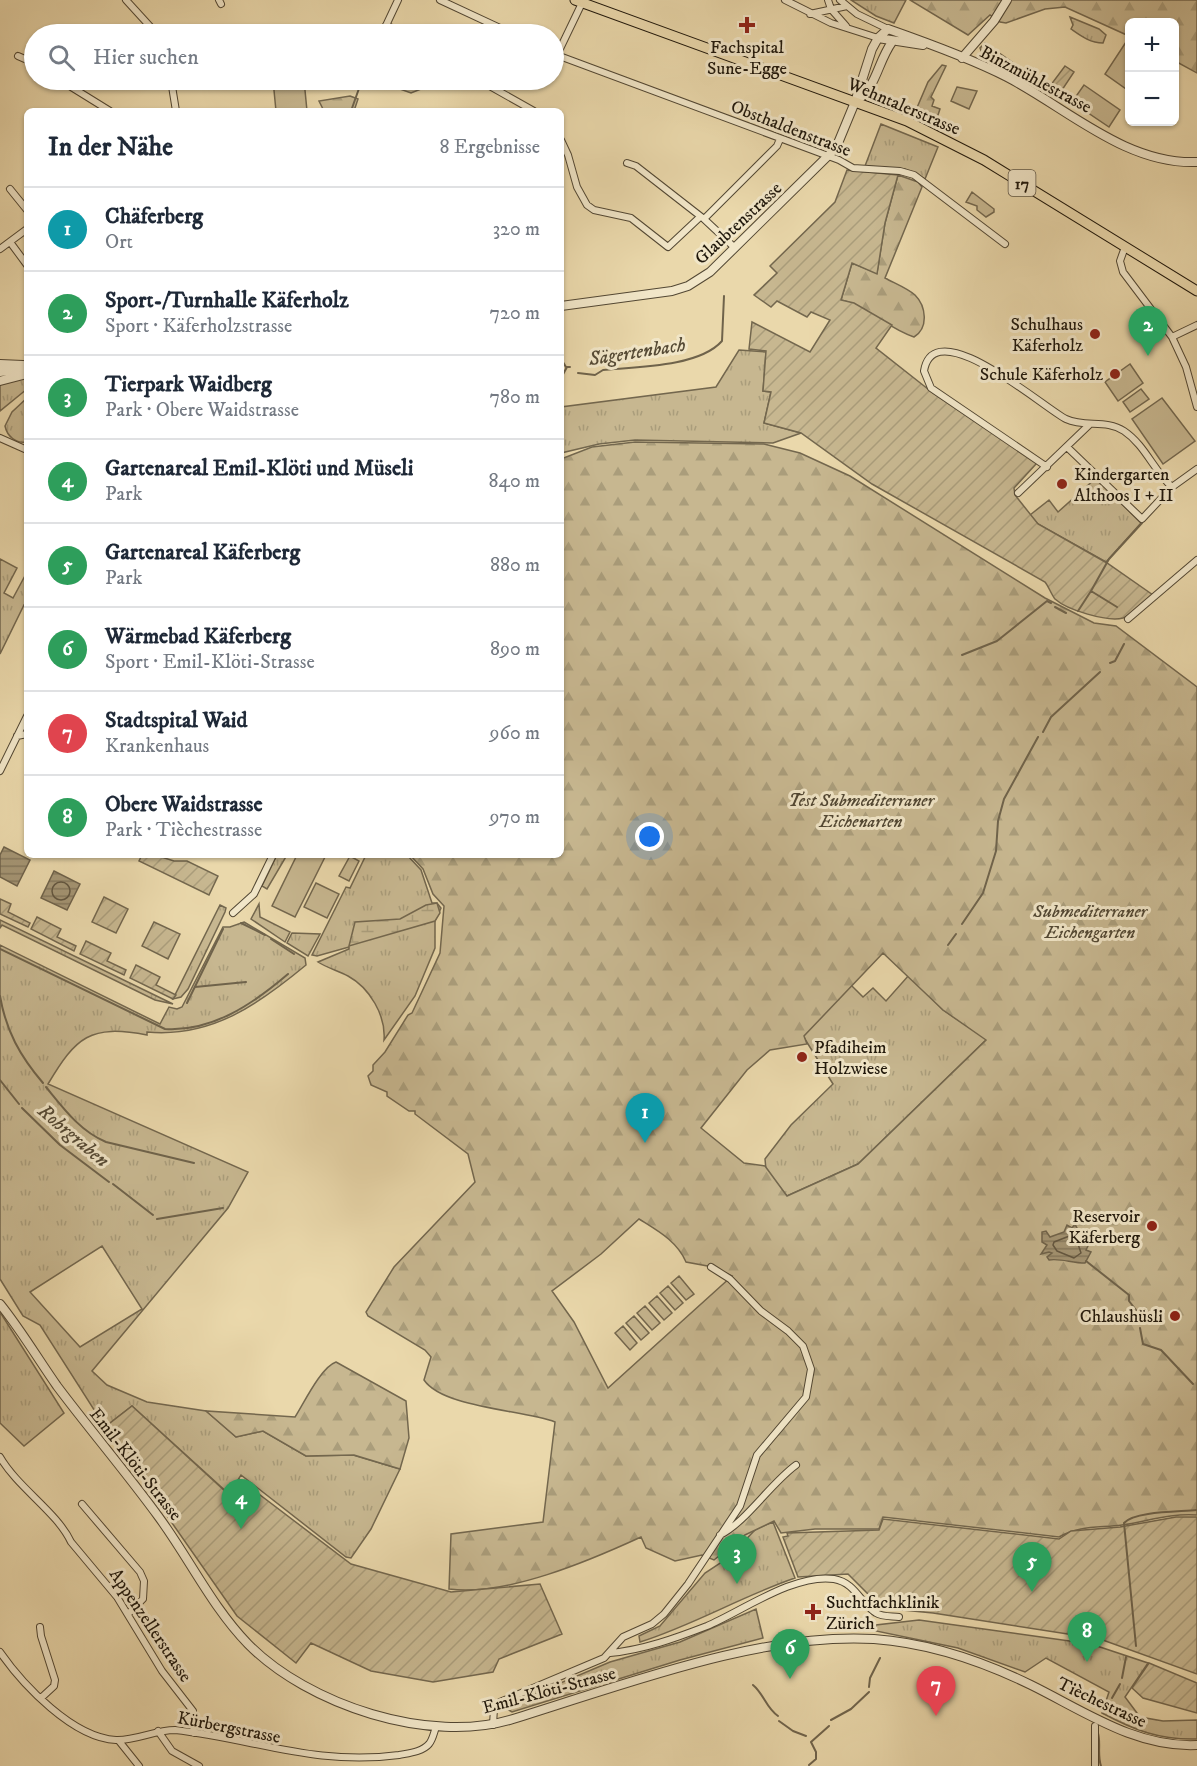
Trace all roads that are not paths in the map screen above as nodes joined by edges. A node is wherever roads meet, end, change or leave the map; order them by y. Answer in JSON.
{"nodes":[{"id":1,"x":126,"y":0,"type":"edge"},
{"id":2,"x":398,"y":0,"type":"edge"},
{"id":3,"x":440,"y":0,"type":"edge"},
{"id":4,"x":785,"y":0,"type":"edge"},
{"id":5,"x":828,"y":0,"type":"edge"},
{"id":6,"x":840,"y":0,"type":"edge"},
{"id":7,"x":1007,"y":0,"type":"edge"},
{"id":8,"x":579,"y":1,"type":"edge"},
{"id":9,"x":847,"y":6,"type":"junction"},
{"id":10,"x":831,"y":9,"type":"junction"},
{"id":11,"x":810,"y":14,"type":"junction"},
{"id":12,"x":857,"y":14,"type":"junction"},
{"id":13,"x":148,"y":24,"type":"edge"},
{"id":14,"x":386,"y":24,"type":"edge"},
{"id":15,"x":492,"y":24,"type":"edge"},
{"id":16,"x":848,"y":28,"type":"junction"},
{"id":17,"x":888,"y":29,"type":"junction"},
{"id":18,"x":564,"y":34,"type":"edge"},
{"id":19,"x":878,"y":38,"type":"junction"},
{"id":20,"x":892,"y":42,"type":"junction"},
{"id":21,"x":927,"y":45,"type":"junction"},
{"id":22,"x":18,"y":56,"type":"dead end"},
{"id":23,"x":564,"y":58,"type":"edge"},
{"id":24,"x":962,"y":58,"type":"junction"},
{"id":25,"x":24,"y":59,"type":"edge"},
{"id":26,"x":76,"y":90,"type":"edge"},
{"id":27,"x":173,"y":90,"type":"edge"},
{"id":28,"x":497,"y":90,"type":"edge"},
{"id":29,"x":855,"y":102,"type":"junction"},
{"id":30,"x":105,"y":108,"type":"edge"},
{"id":31,"x":176,"y":108,"type":"edge"},
{"id":32,"x":529,"y":108,"type":"edge"},
{"id":33,"x":780,"y":139,"type":"junction"},
{"id":34,"x":564,"y":148,"type":"edge"},
{"id":35,"x":828,"y":157,"type":"junction"},
{"id":36,"x":1197,"y":162,"type":"edge"},
{"id":37,"x":627,"y":163,"type":"dead end"},
{"id":38,"x":10,"y":189,"type":"dead end"},
{"id":39,"x":24,"y":206,"type":"edge"},
{"id":40,"x":702,"y":218,"type":"junction"},
{"id":41,"x":24,"y":231,"type":"edge"},
{"id":42,"x":10,"y":242,"type":"junction"},
{"id":43,"x":1005,"y":244,"type":"dead end"},
{"id":44,"x":1125,"y":247,"type":"junction"},
{"id":45,"x":735,"y":248,"type":"junction"},
{"id":46,"x":0,"y":249,"type":"edge"},
{"id":47,"x":24,"y":261,"type":"edge"},
{"id":48,"x":1197,"y":291,"type":"edge"},
{"id":49,"x":564,"y":306,"type":"edge"},
{"id":50,"x":1197,"y":325,"type":"edge"},
{"id":51,"x":1172,"y":337,"type":"junction"},
{"id":52,"x":0,"y":364,"type":"edge"},
{"id":53,"x":24,"y":367,"type":"edge"},
{"id":54,"x":24,"y":368,"type":"edge"},
{"id":55,"x":0,"y":372,"type":"edge"},
{"id":56,"x":24,"y":375,"type":"edge"},
{"id":57,"x":0,"y":381,"type":"edge"},
{"id":58,"x":1197,"y":407,"type":"edge"},
{"id":59,"x":1089,"y":425,"type":"junction"},
{"id":60,"x":0,"y":438,"type":"edge"},
{"id":61,"x":1067,"y":447,"type":"junction"},
{"id":62,"x":24,"y":449,"type":"edge"},
{"id":63,"x":1047,"y":466,"type":"junction"},
{"id":64,"x":1197,"y":469,"type":"edge"},
{"id":65,"x":1172,"y":487,"type":"junction"},
{"id":66,"x":1018,"y":493,"type":"dead end"},
{"id":67,"x":1197,"y":560,"type":"edge"},
{"id":68,"x":1128,"y":619,"type":"dead end"},
{"id":69,"x":24,"y":722,"type":"edge"},
{"id":70,"x":24,"y":735,"type":"edge"},
{"id":71,"x":17,"y":736,"type":"junction"},
{"id":72,"x":0,"y":771,"type":"edge"},
{"id":73,"x":272,"y":858,"type":"edge"},
{"id":74,"x":232,"y":913,"type":"dead end"},
{"id":75,"x":711,"y":1268,"type":"dead end"},
{"id":76,"x":1,"y":1303,"type":"edge"},
{"id":77,"x":0,"y":1457,"type":"edge"},
{"id":78,"x":796,"y":1465,"type":"dead end"},
{"id":79,"x":82,"y":1504,"type":"dead end"},
{"id":80,"x":719,"y":1536,"type":"junction"},
{"id":81,"x":128,"y":1614,"type":"junction"},
{"id":82,"x":898,"y":1617,"type":"dead end"},
{"id":83,"x":40,"y":1627,"type":"dead end"},
{"id":84,"x":0,"y":1652,"type":"edge"},
{"id":85,"x":610,"y":1653,"type":"junction"},
{"id":86,"x":1032,"y":1686,"type":"joint"},
{"id":87,"x":41,"y":1698,"type":"junction"},
{"id":88,"x":493,"y":1725,"type":"junction"},
{"id":89,"x":1095,"y":1726,"type":"dead end"},
{"id":90,"x":436,"y":1727,"type":"junction"},
{"id":91,"x":158,"y":1731,"type":"junction"},
{"id":92,"x":194,"y":1733,"type":"junction"},
{"id":93,"x":119,"y":1741,"type":"junction"},
{"id":94,"x":1197,"y":1745,"type":"edge"},
{"id":95,"x":338,"y":1763,"type":"edge"},
{"id":96,"x":139,"y":1766,"type":"edge"},
{"id":97,"x":199,"y":1766,"type":"edge"},
{"id":98,"x":1095,"y":1766,"type":"edge"}],
"edges":[{"from":1,"to":13,"type":"street"},
{"from":2,"to":14,"type":"street"},
{"from":3,"to":15,"type":"street"},
{"from":4,"to":11,"type":"street"},
{"from":5,"to":10,"type":"street"},
{"from":6,"to":9,"type":"street"},
{"from":7,"to":24,"type":"street"},
{"from":8,"to":18,"type":"street"},
{"from":8,"to":29,"type":"main road","name":"Wehntalerstrasse","number":"17"},
{"from":9,"to":10,"type":"street"},
{"from":9,"to":12,"type":"street"},
{"from":10,"to":11,"type":"street"},
{"from":10,"to":16,"type":"street"},
{"from":11,"to":16,"type":"street"},
{"from":12,"to":16,"type":"street"},
{"from":12,"to":17,"type":"street"},
{"from":16,"to":19,"type":"street"},
{"from":17,"to":19,"type":"street"},
{"from":17,"to":20,"type":"street"},
{"from":17,"to":21,"type":"street","name":"Binzmühlestrasse"},
{"from":19,"to":20,"type":"street","name":"Binzmühlestrasse"},
{"from":19,"to":29,"type":"street"},
{"from":20,"to":21,"type":"street","name":"Binzmühlestrasse"},
{"from":20,"to":29,"type":"street"},
{"from":21,"to":24,"type":"street","name":"Binzmühlestrasse"},
{"from":22,"to":25,"type":"street"},
{"from":23,"to":33,"type":"street","name":"Obsthaldenstrasse"},
{"from":24,"to":36,"type":"street","name":"Binzmühlestrasse"},
{"from":26,"to":30,"type":"street"},
{"from":27,"to":31,"type":"street"},
{"from":28,"to":32,"type":"street"},
{"from":29,"to":35,"type":"street","name":"Glaubtenstrasse"},
{"from":29,"to":44,"type":"main road","name":"Wehntalerstrasse","number":"17"},
{"from":33,"to":35,"type":"street","name":"Obsthaldenstrasse"},
{"from":33,"to":40,"type":"street"},
{"from":34,"to":40,"type":"street"},
{"from":35,"to":43,"type":"street","name":"Obsthaldenstrasse"},
{"from":35,"to":45,"type":"street","name":"Glaubtenstrasse"},
{"from":37,"to":40,"type":"street"},
{"from":38,"to":39,"type":"street"},
{"from":40,"to":45,"type":"street"},
{"from":41,"to":42,"type":"street"},
{"from":42,"to":46,"type":"street"},
{"from":42,"to":47,"type":"street"},
{"from":44,"to":48,"type":"main road","name":"Wehntalerstrasse","number":"17"},
{"from":44,"to":51,"type":"street"},
{"from":45,"to":49,"type":"street","name":"Glaubtenstrasse"},
{"from":50,"to":51,"type":"street"},
{"from":51,"to":58,"type":"street"},
{"from":52,"to":53,"type":"street"},
{"from":54,"to":55,"type":"street"},
{"from":56,"to":57,"type":"street"},
{"from":59,"to":61,"type":"street"},
{"from":59,"to":63,"type":"street"},
{"from":59,"to":65,"type":"street"},
{"from":60,"to":62,"type":"street"},
{"from":61,"to":63,"type":"street"},
{"from":61,"to":65,"type":"street"},
{"from":63,"to":66,"type":"street"},
{"from":64,"to":65,"type":"street"},
{"from":67,"to":68,"type":"street"},
{"from":69,"to":71,"type":"street"},
{"from":70,"to":71,"type":"street"},
{"from":71,"to":72,"type":"street"},
{"from":73,"to":74,"type":"street"},
{"from":75,"to":80,"type":"street"},
{"from":76,"to":90,"type":"street","name":"Emil-Klöti-Strasse"},
{"from":77,"to":81,"type":"street","name":"Appenzellerstrasse"},
{"from":78,"to":80,"type":"street"},
{"from":79,"to":81,"type":"street"},
{"from":80,"to":85,"type":"street"},
{"from":81,"to":92,"type":"street","name":"Appenzellerstrasse"},
{"from":82,"to":85,"type":"street"},
{"from":83,"to":87,"type":"street"},
{"from":84,"to":87,"type":"street"},
{"from":85,"to":88,"type":"street"},
{"from":86,"to":88,"type":"street","name":"Emil-Klöti-Strasse"},
{"from":86,"to":94,"type":"street","name":"Tièchestrasse"},
{"from":87,"to":93,"type":"street"},
{"from":88,"to":90,"type":"street","name":"Emil-Klöti-Strasse"},
{"from":89,"to":98,"type":"street"},
{"from":90,"to":95,"type":"street","name":"Kürbergstrasse"},
{"from":91,"to":92,"type":"street","name":"Kürbergstrasse"},
{"from":91,"to":93,"type":"street","name":"Kürbergstrasse"},
{"from":91,"to":97,"type":"street"},
{"from":92,"to":95,"type":"street","name":"Kürbergstrasse"},
{"from":93,"to":96,"type":"street"}]}
